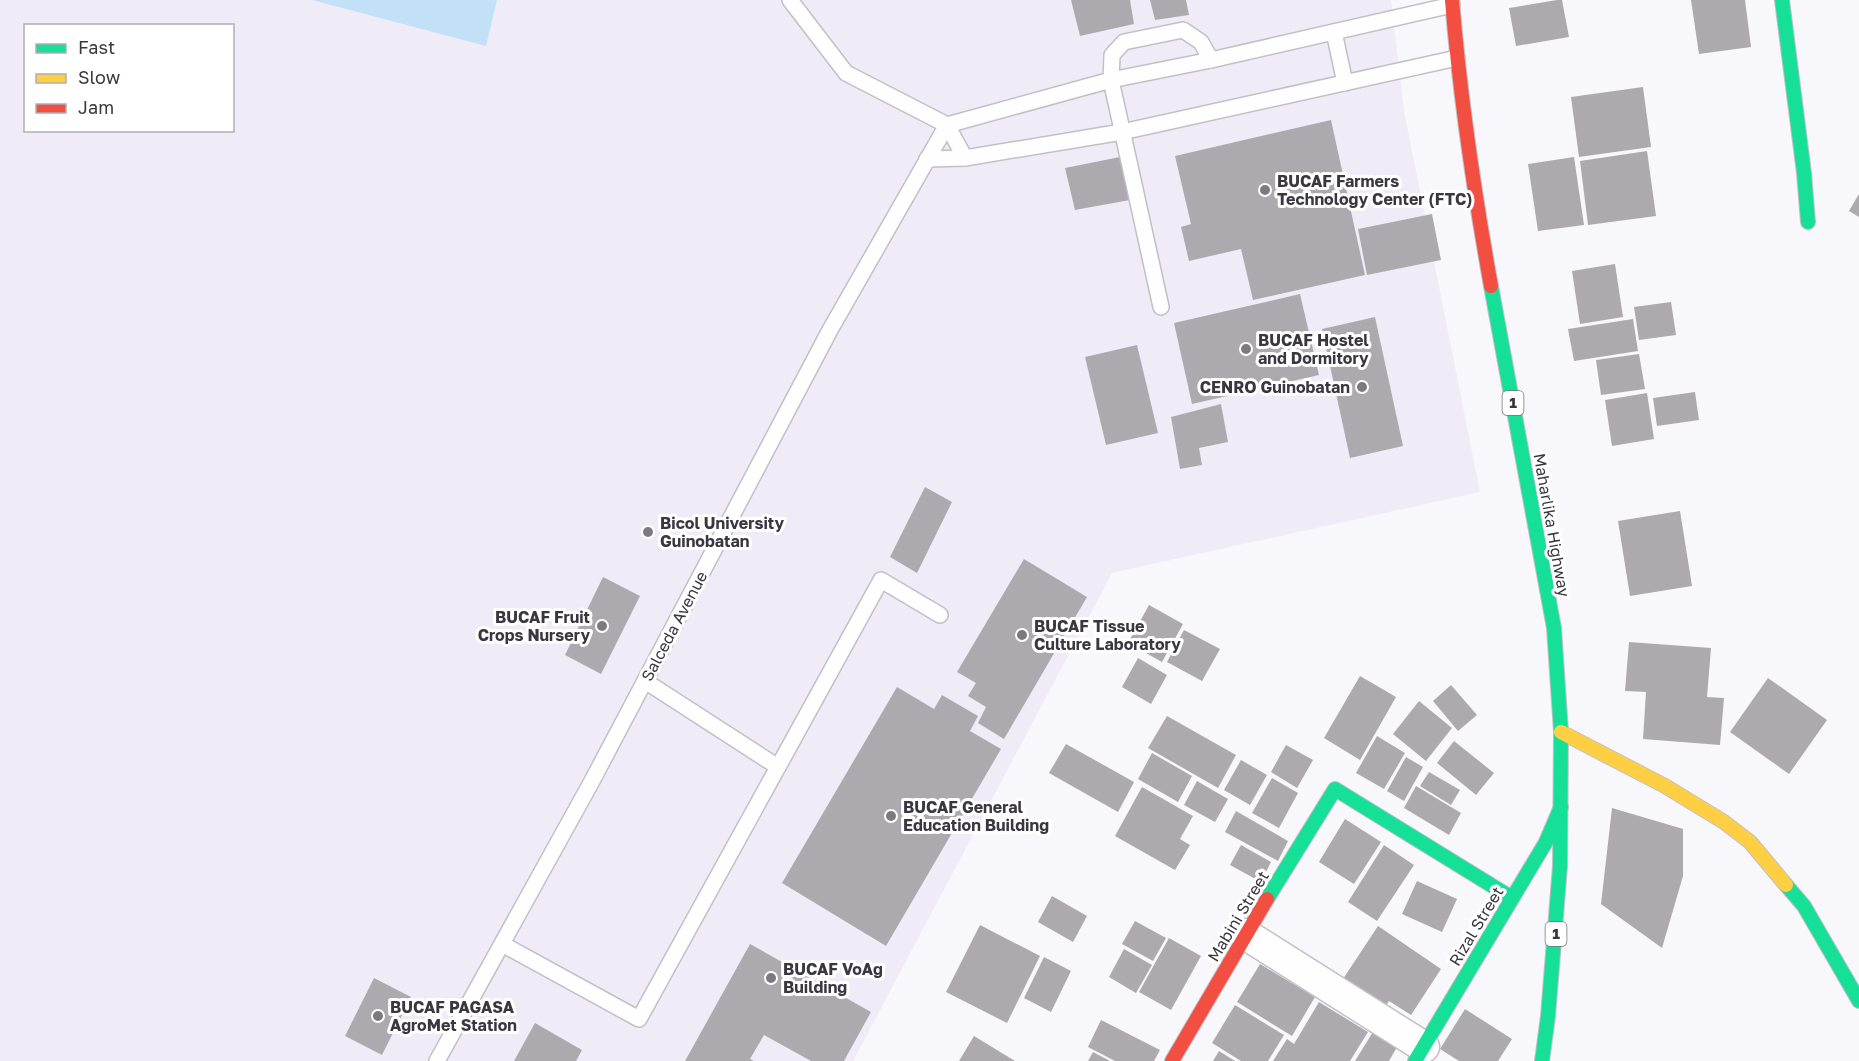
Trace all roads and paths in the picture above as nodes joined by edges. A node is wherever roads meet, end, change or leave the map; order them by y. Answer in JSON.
{"nodes":[{"id":1,"x":790,"y":0,"type":"edge"},
{"id":2,"x":1782,"y":0,"type":"edge"},
{"id":3,"x":1452,"y":3,"type":"edge"},
{"id":4,"x":1334,"y":32,"type":"junction"},
{"id":5,"x":1457,"y":58,"type":"junction"},
{"id":6,"x":1211,"y":60,"type":"junction"},
{"id":7,"x":1111,"y":81,"type":"junction"},
{"id":8,"x":1346,"y":83,"type":"junction"},
{"id":9,"x":947,"y":125,"type":"junction"},
{"id":10,"x":1122,"y":132,"type":"junction"},
{"id":11,"x":964,"y":158,"type":"junction"},
{"id":12,"x":927,"y":159,"type":"junction"},
{"id":13,"x":1808,"y":222,"type":"dead end"},
{"id":14,"x":1161,"y":307,"type":"dead end"},
{"id":15,"x":940,"y":615,"type":"dead end"},
{"id":16,"x":645,"y":681,"type":"junction"},
{"id":17,"x":1561,"y":732,"type":"junction"},
{"id":18,"x":778,"y":767,"type":"junction"},
{"id":19,"x":1561,"y":807,"type":"junction"},
{"id":20,"x":1512,"y":898,"type":"junction"},
{"id":21,"x":1245,"y":934,"type":"junction"},
{"id":22,"x":502,"y":944,"type":"junction"},
{"id":23,"x":1859,"y":1001,"type":"edge"},
{"id":24,"x":1420,"y":1054,"type":"edge"},
{"id":25,"x":437,"y":1061,"type":"edge"},
{"id":26,"x":1172,"y":1061,"type":"edge"},
{"id":27,"x":1542,"y":1061,"type":"edge"}],
"edges":[{"from":1,"to":9,"type":"lane"},
{"from":2,"to":13,"type":"main road"},
{"from":3,"to":4,"type":"lane"},
{"from":3,"to":5,"type":"main road","name":"Maharlika Highway","number":"1"},
{"from":4,"to":6,"type":"lane"},
{"from":4,"to":8,"type":"lane"},
{"from":5,"to":8,"type":"lane"},
{"from":5,"to":17,"type":"main road","name":"Maharlika Highway","number":"1"},
{"from":6,"to":7,"type":"lane"},
{"from":6,"to":7,"type":"lane"},
{"from":7,"to":9,"type":"lane"},
{"from":7,"to":10,"type":"lane"},
{"from":8,"to":10,"type":"lane"},
{"from":9,"to":11,"type":"lane"},
{"from":9,"to":12,"type":"lane","name":"Salceda Avenue"},
{"from":10,"to":11,"type":"lane"},
{"from":10,"to":14,"type":"lane"},
{"from":11,"to":12,"type":"lane"},
{"from":12,"to":16,"type":"lane","name":"Salceda Avenue"},
{"from":15,"to":18,"type":"lane"},
{"from":16,"to":18,"type":"lane"},
{"from":16,"to":22,"type":"lane","name":"Salceda Avenue"},
{"from":17,"to":19,"type":"main road","name":"Maharlika Highway","number":"1"},
{"from":17,"to":23,"type":"main road"},
{"from":18,"to":22,"type":"lane"},
{"from":19,"to":20,"type":"main road","name":"Rizal Street"},
{"from":19,"to":27,"type":"main road","name":"Maharlika Highway","number":"1"},
{"from":20,"to":21,"type":"main road","name":"Mabini Street"},
{"from":20,"to":24,"type":"main road","name":"Rizal Street"},
{"from":21,"to":24,"type":"street"},
{"from":21,"to":26,"type":"main road","name":"Mabini Street"},
{"from":22,"to":25,"type":"lane","name":"Salceda Avenue"}]}
